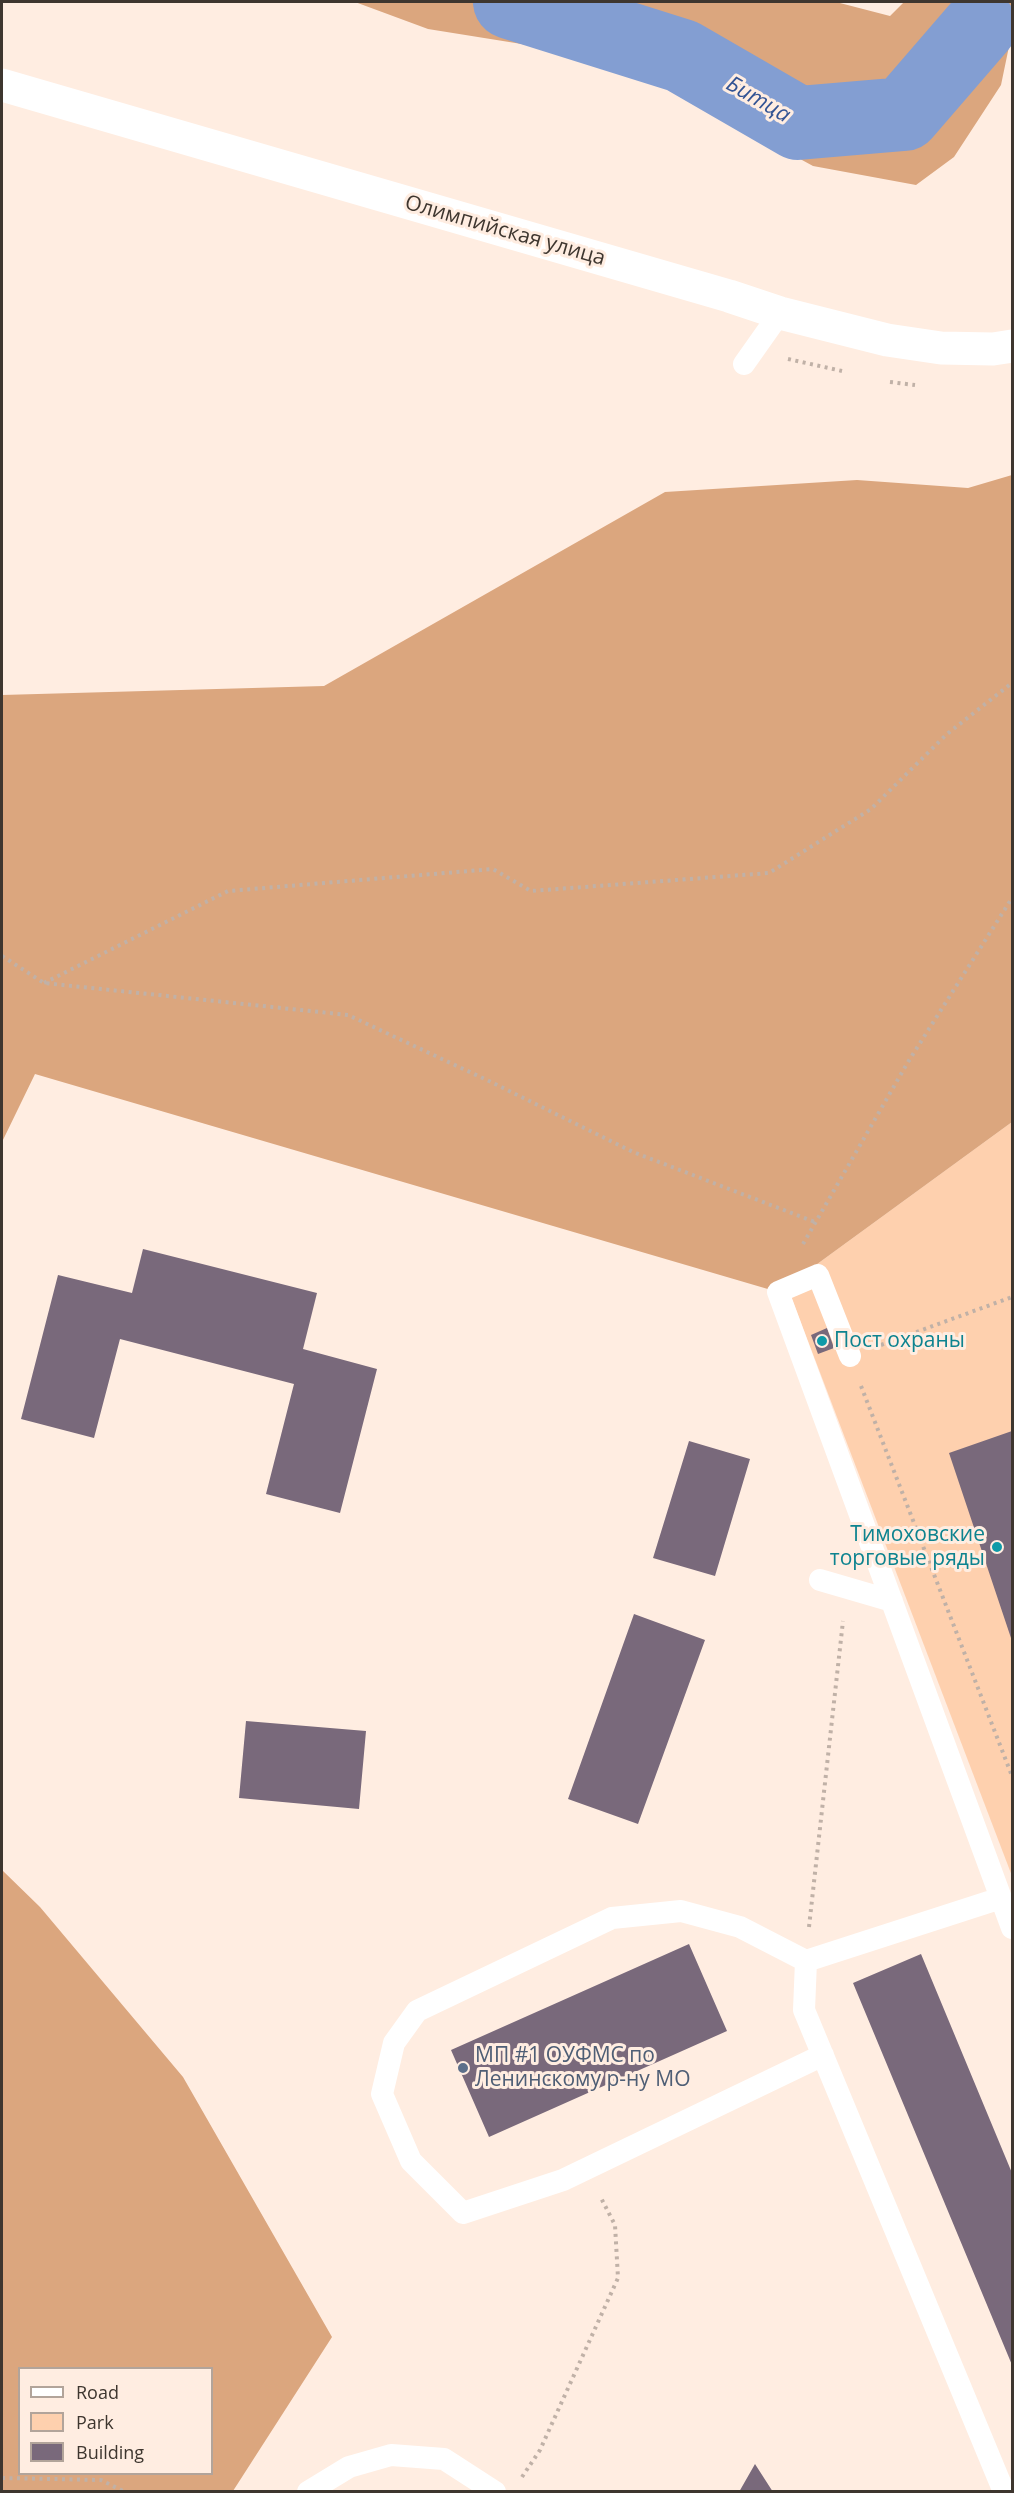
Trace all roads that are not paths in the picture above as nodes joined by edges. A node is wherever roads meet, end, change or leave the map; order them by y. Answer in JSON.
{"nodes":[{"id":1,"x":2,"y":85,"type":"edge"},
{"id":2,"x":780,"y":313,"type":"junction"},
{"id":3,"x":1012,"y":346,"type":"edge"},
{"id":4,"x":744,"y":364,"type":"dead end"},
{"id":5,"x":850,"y":1356,"type":"road end"},
{"id":6,"x":820,"y":1580,"type":"dead end"},
{"id":7,"x":892,"y":1601,"type":"junction"},
{"id":8,"x":1002,"y":1898,"type":"junction"},
{"id":9,"x":1012,"y":1928,"type":"edge"},
{"id":10,"x":806,"y":1961,"type":"junction"},
{"id":11,"x":823,"y":2055,"type":"junction"},
{"id":12,"x":308,"y":2492,"type":"edge"},
{"id":13,"x":495,"y":2492,"type":"edge"},
{"id":14,"x":1004,"y":2492,"type":"edge"}],
"edges":[{"from":1,"to":2,"type":"street","name":"Олимпийская улица"},
{"from":2,"to":3,"type":"street","name":"Олимпийская улица"},
{"from":2,"to":4,"type":"lane"},
{"from":5,"to":7,"type":"lane"},
{"from":6,"to":7,"type":"lane"},
{"from":7,"to":8,"type":"lane"},
{"from":8,"to":9,"type":"lane"},
{"from":8,"to":10,"type":"lane"},
{"from":10,"to":11,"type":"lane"},
{"from":10,"to":11,"type":"lane"},
{"from":11,"to":14,"type":"lane"},
{"from":12,"to":13,"type":"lane"}]}
